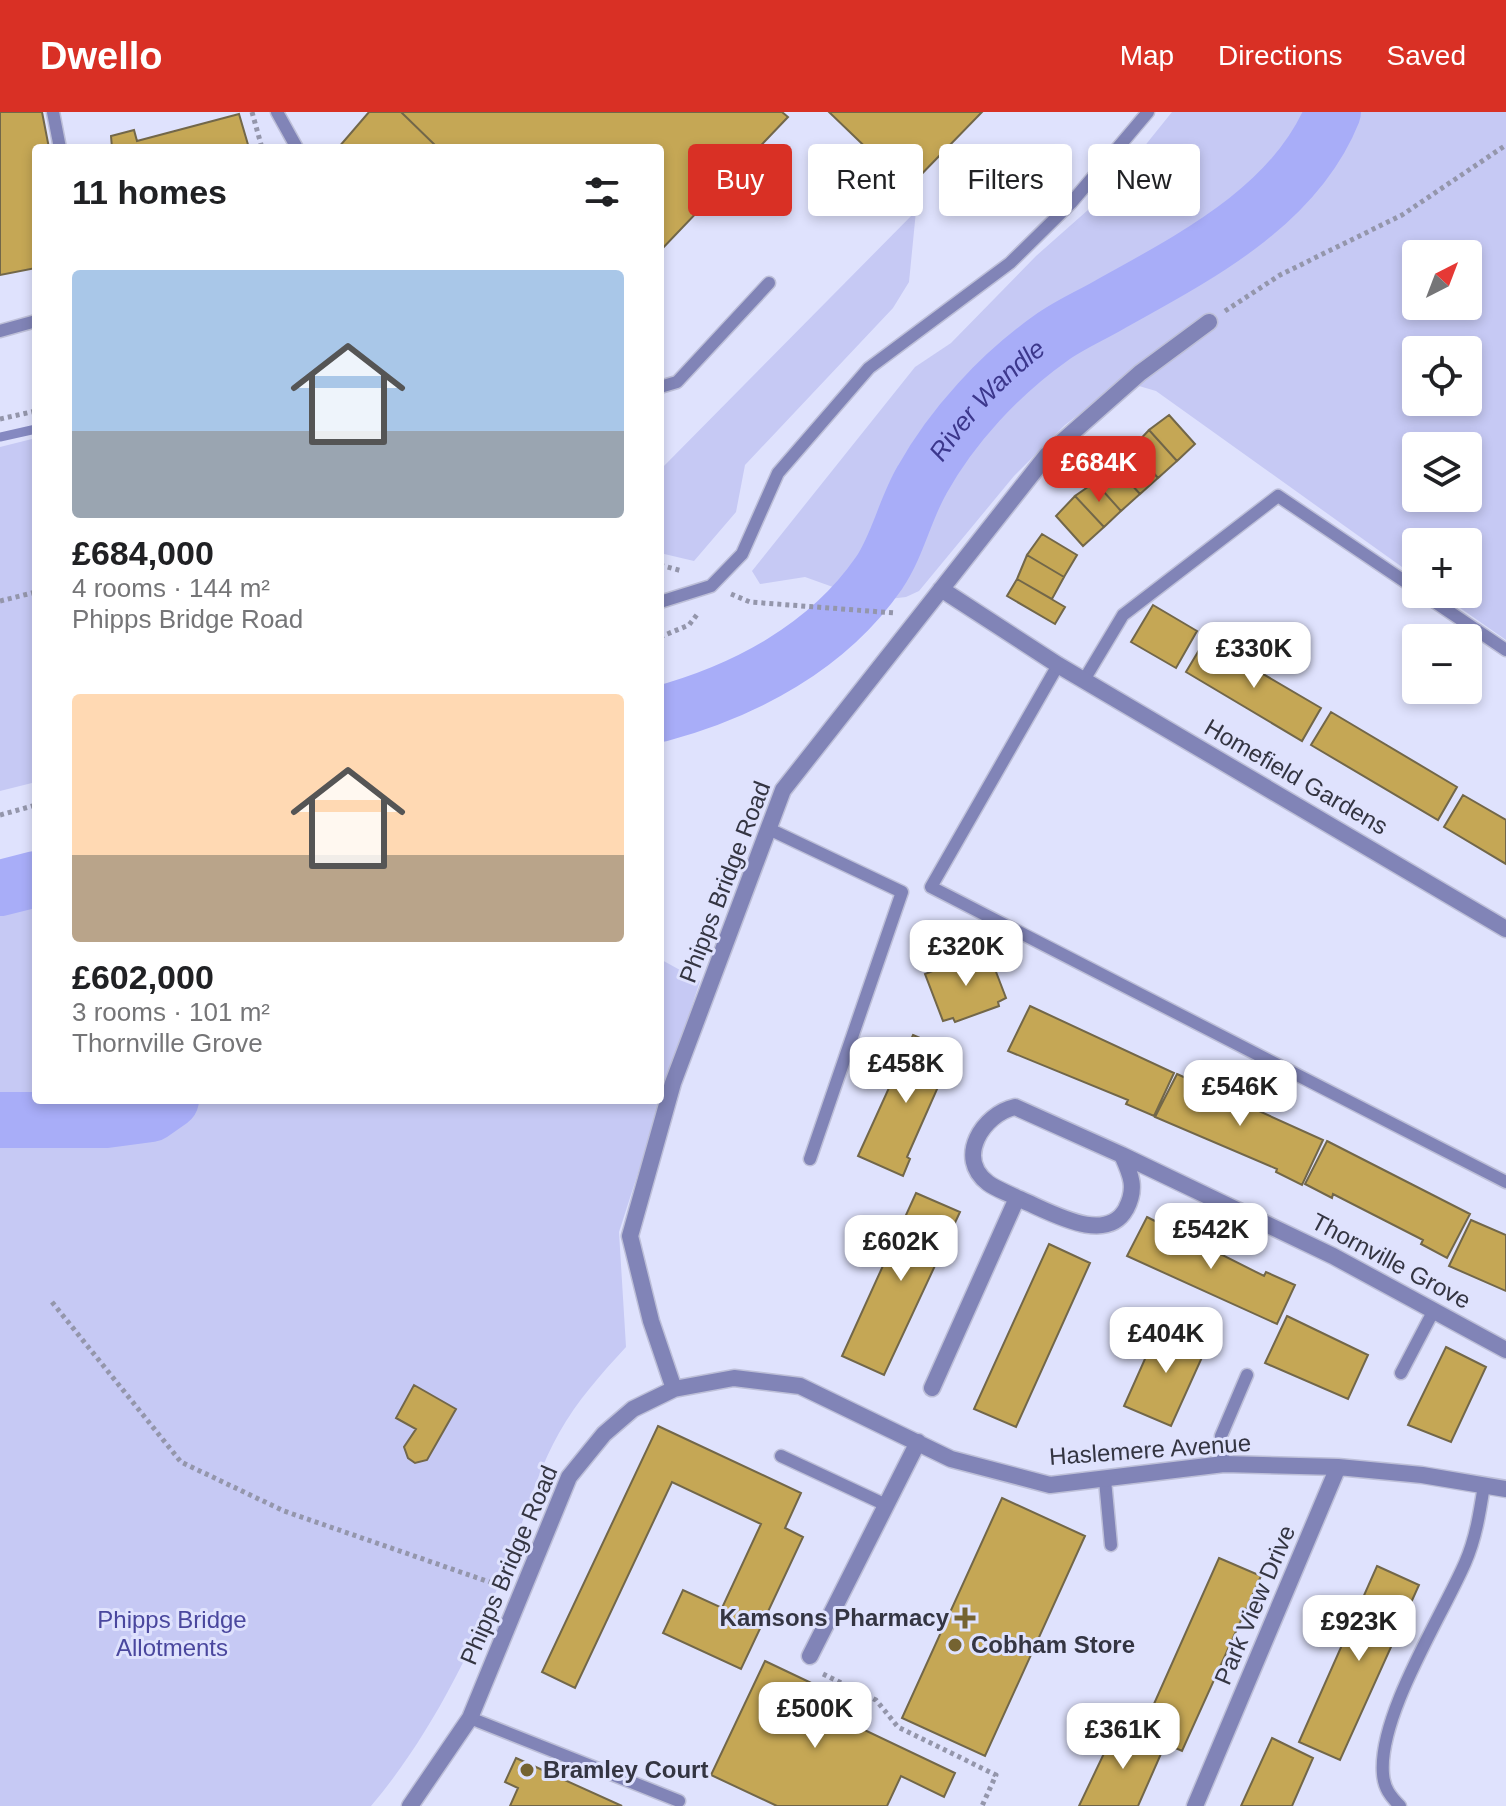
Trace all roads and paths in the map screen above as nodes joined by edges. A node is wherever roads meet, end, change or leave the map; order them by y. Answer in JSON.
{"nodes":[{"id":1,"x":53,"y":112,"type":"edge"},
{"id":2,"x":252,"y":112,"type":"edge"},
{"id":3,"x":277,"y":112,"type":"edge"},
{"id":4,"x":1148,"y":112,"type":"edge"},
{"id":5,"x":59,"y":144,"type":"edge"},
{"id":6,"x":261,"y":144,"type":"edge"},
{"id":7,"x":295,"y":144,"type":"edge"},
{"id":8,"x":1506,"y":145,"type":"edge"},
{"id":9,"x":769,"y":283,"type":"dead end"},
{"id":10,"x":32,"y":322,"type":"edge"},
{"id":11,"x":1209,"y":322,"type":"joint"},
{"id":12,"x":0,"y":331,"type":"edge"},
{"id":13,"x":664,"y":386,"type":"edge"},
{"id":14,"x":32,"y":412,"type":"edge"},
{"id":15,"x":0,"y":419,"type":"edge"},
{"id":16,"x":1402,"y":580,"type":"edge"},
{"id":17,"x":711,"y":586,"type":"junction"},
{"id":18,"x":941,"y":589,"type":"junction"},
{"id":19,"x":32,"y":593,"type":"edge"},
{"id":20,"x":0,"y":601,"type":"edge"},
{"id":21,"x":664,"y":601,"type":"edge"},
{"id":22,"x":1444,"y":608,"type":"edge"},
{"id":23,"x":875,"y":610,"type":"dead end"},
{"id":24,"x":1506,"y":650,"type":"edge"},
{"id":25,"x":1058,"y":665,"type":"junction"},
{"id":26,"x":1084,"y":680,"type":"junction"},
{"id":27,"x":32,"y":806,"type":"edge"},
{"id":28,"x":0,"y":815,"type":"edge"},
{"id":29,"x":769,"y":829,"type":"junction"},
{"id":30,"x":1506,"y":929,"type":"edge"},
{"id":31,"x":1122,"y":1155,"type":"junction"},
{"id":32,"x":810,"y":1159,"type":"dead end"},
{"id":33,"x":1506,"y":1182,"type":"edge"},
{"id":34,"x":1017,"y":1198,"type":"junction"},
{"id":35,"x":52,"y":1302,"type":"dead end"},
{"id":36,"x":1434,"y":1310,"type":"junction"},
{"id":37,"x":1506,"y":1350,"type":"edge"},
{"id":38,"x":1401,"y":1373,"type":"dead end"},
{"id":39,"x":1247,"y":1375,"type":"dead end"},
{"id":40,"x":932,"y":1388,"type":"dead end"},
{"id":41,"x":674,"y":1389,"type":"junction"},
{"id":42,"x":918,"y":1442,"type":"junction"},
{"id":43,"x":781,"y":1456,"type":"dead end"},
{"id":44,"x":1224,"y":1464,"type":"junction"},
{"id":45,"x":1338,"y":1467,"type":"junction"},
{"id":46,"x":1105,"y":1480,"type":"junction"},
{"id":47,"x":1484,"y":1485,"type":"junction"},
{"id":48,"x":1506,"y":1489,"type":"edge"},
{"id":49,"x":886,"y":1505,"type":"junction"},
{"id":50,"x":1111,"y":1545,"type":"dead end"},
{"id":51,"x":521,"y":1594,"type":"junction"},
{"id":52,"x":810,"y":1656,"type":"joint"},
{"id":53,"x":470,"y":1718,"type":"junction"},
{"id":54,"x":679,"y":1801,"type":"dead end"},
{"id":55,"x":410,"y":1806,"type":"edge"},
{"id":56,"x":982,"y":1806,"type":"edge"},
{"id":57,"x":1195,"y":1806,"type":"edge"},
{"id":58,"x":1400,"y":1806,"type":"edge"}],
"edges":[{"from":1,"to":5,"type":"lane"},
{"from":2,"to":6,"type":"path"},
{"from":3,"to":7,"type":"lane"},
{"from":4,"to":17,"type":"lane"},
{"from":8,"to":11,"type":"path"},
{"from":9,"to":13,"type":"lane"},
{"from":10,"to":12,"type":"lane"},
{"from":11,"to":18,"type":"street","name":"Phipps Bridge Road"},
{"from":14,"to":15,"type":"path"},
{"from":16,"to":26,"type":"lane"},
{"from":17,"to":21,"type":"lane"},
{"from":17,"to":23,"type":"path"},
{"from":18,"to":25,"type":"street","name":"Homefield Gardens"},
{"from":18,"to":29,"type":"street","name":"Phipps Bridge Road"},
{"from":19,"to":20,"type":"path"},
{"from":22,"to":24,"type":"lane"},
{"from":25,"to":26,"type":"street","name":"Homefield Gardens"},
{"from":25,"to":33,"type":"lane"},
{"from":26,"to":30,"type":"street","name":"Homefield Gardens"},
{"from":27,"to":28,"type":"path"},
{"from":29,"to":32,"type":"lane"},
{"from":29,"to":41,"type":"street","name":"Phipps Bridge Road"},
{"from":31,"to":34,"type":"street","name":"Thornville Grove"},
{"from":31,"to":34,"type":"street","name":"Thornville Grove"},
{"from":31,"to":36,"type":"street","name":"Thornville Grove"},
{"from":34,"to":40,"type":"street"},
{"from":35,"to":51,"type":"path"},
{"from":36,"to":37,"type":"street","name":"Thornville Grove"},
{"from":36,"to":38,"type":"lane"},
{"from":39,"to":44,"type":"lane"},
{"from":41,"to":42,"type":"street","name":"Haslemere Avenue"},
{"from":41,"to":51,"type":"street","name":"Phipps Bridge Road"},
{"from":42,"to":46,"type":"street","name":"Haslemere Avenue"},
{"from":42,"to":49,"type":"street"},
{"from":43,"to":49,"type":"lane"},
{"from":44,"to":45,"type":"street","name":"Haslemere Avenue"},
{"from":44,"to":46,"type":"street","name":"Haslemere Avenue"},
{"from":45,"to":47,"type":"street","name":"Haslemere Avenue"},
{"from":45,"to":57,"type":"street","name":"Park View Drive"},
{"from":46,"to":50,"type":"lane"},
{"from":47,"to":48,"type":"street","name":"Haslemere Avenue"},
{"from":47,"to":58,"type":"lane"},
{"from":49,"to":52,"type":"street"},
{"from":51,"to":53,"type":"street","name":"Phipps Bridge Road"},
{"from":52,"to":56,"type":"path"},
{"from":53,"to":54,"type":"lane"},
{"from":53,"to":55,"type":"street","name":"Phipps Bridge Road"}]}
